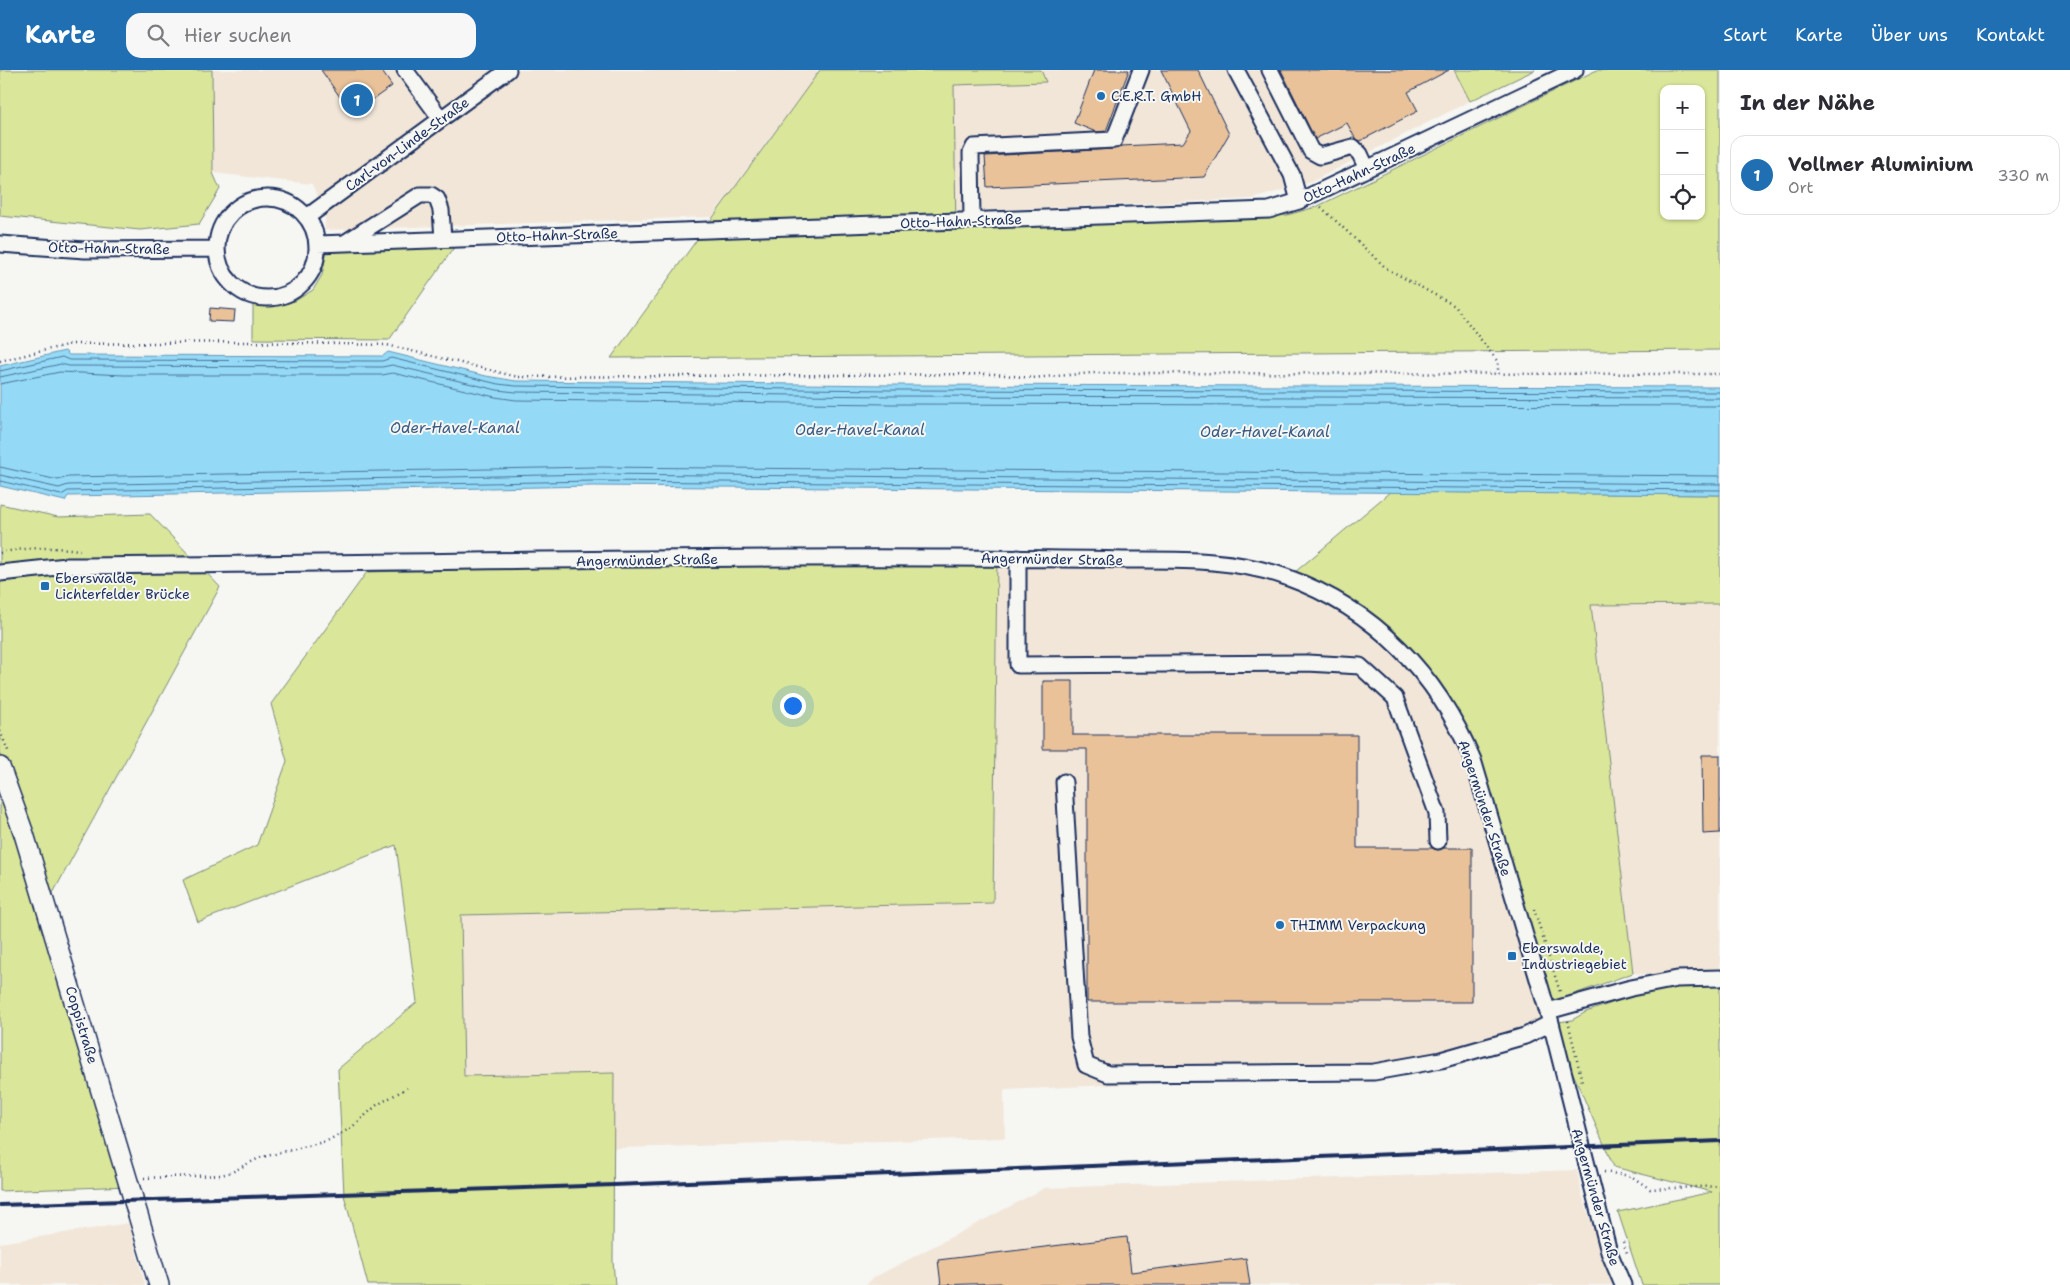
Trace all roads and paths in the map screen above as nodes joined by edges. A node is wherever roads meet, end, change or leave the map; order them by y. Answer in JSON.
{"nodes":[{"id":1,"x":405,"y":70,"type":"edge"},
{"id":2,"x":508,"y":70,"type":"edge"},
{"id":3,"x":1141,"y":70,"type":"edge"},
{"id":4,"x":1236,"y":70,"type":"edge"},
{"id":5,"x":1270,"y":70,"type":"edge"},
{"id":6,"x":1575,"y":70,"type":"edge"},
{"id":7,"x":441,"y":119,"type":"junction"},
{"id":8,"x":1367,"y":169,"type":"junction"},
{"id":9,"x":1304,"y":199,"type":"junction"},
{"id":10,"x":307,"y":217,"type":"junction"},
{"id":11,"x":972,"y":220,"type":"junction"},
{"id":12,"x":442,"y":239,"type":"junction"},
{"id":13,"x":344,"y":242,"type":"junction"},
{"id":14,"x":0,"y":244,"type":"edge"},
{"id":15,"x":318,"y":244,"type":"junction"},
{"id":16,"x":217,"y":249,"type":"junction"},
{"id":17,"x":0,"y":361,"type":"edge"},
{"id":18,"x":1498,"y":374,"type":"junction"},
{"id":19,"x":1720,"y":374,"type":"edge"},
{"id":20,"x":81,"y":550,"type":"dead end"},
{"id":21,"x":0,"y":553,"type":"edge"},
{"id":22,"x":1018,"y":558,"type":"junction"},
{"id":23,"x":0,"y":572,"type":"edge"},
{"id":24,"x":0,"y":767,"type":"edge"},
{"id":25,"x":1064,"y":782,"type":"dead end"},
{"id":26,"x":1438,"y":841,"type":"dead end"},
{"id":27,"x":1534,"y":908,"type":"dead end"},
{"id":28,"x":1720,"y":978,"type":"edge"},
{"id":29,"x":1564,"y":1007,"type":"junction"},
{"id":30,"x":1550,"y":1017,"type":"junction"},
{"id":31,"x":408,"y":1088,"type":"dead end"},
{"id":32,"x":1583,"y":1088,"type":"dead end"},
{"id":33,"x":1600,"y":1165,"type":"dead end"},
{"id":34,"x":1602,"y":1172,"type":"junction"},
{"id":35,"x":138,"y":1178,"type":"dead end"},
{"id":36,"x":1605,"y":1181,"type":"dead end"},
{"id":37,"x":1720,"y":1186,"type":"edge"},
{"id":38,"x":1621,"y":1237,"type":"dead end"},
{"id":39,"x":1630,"y":1261,"type":"dead end"},
{"id":40,"x":159,"y":1285,"type":"edge"},
{"id":41,"x":1623,"y":1285,"type":"edge"}],
"edges":[{"from":1,"to":7,"type":"street"},
{"from":2,"to":7,"type":"street","name":"Carl-von-Linde-Straße"},
{"from":3,"to":11,"type":"street"},
{"from":4,"to":9,"type":"street"},
{"from":5,"to":8,"type":"street"},
{"from":6,"to":8,"type":"street","name":"Otto-Hahn-Straße"},
{"from":7,"to":10,"type":"street","name":"Carl-von-Linde-Straße"},
{"from":8,"to":9,"type":"street","name":"Otto-Hahn-Straße"},
{"from":9,"to":11,"type":"street","name":"Otto-Hahn-Straße"},
{"from":9,"to":18,"type":"path"},
{"from":10,"to":15,"type":"street"},
{"from":10,"to":16,"type":"street"},
{"from":11,"to":12,"type":"street","name":"Otto-Hahn-Straße"},
{"from":12,"to":13,"type":"street","name":"Otto-Hahn-Straße"},
{"from":12,"to":13,"type":"street"},
{"from":13,"to":15,"type":"street","name":"Otto-Hahn-Straße"},
{"from":14,"to":16,"type":"street","name":"Otto-Hahn-Straße"},
{"from":15,"to":16,"type":"street"},
{"from":17,"to":18,"type":"path"},
{"from":18,"to":19,"type":"path"},
{"from":20,"to":21,"type":"path"},
{"from":22,"to":23,"type":"street","name":"Angermünder Straße"},
{"from":22,"to":26,"type":"street"},
{"from":22,"to":30,"type":"street","name":"Angermünder Straße"},
{"from":24,"to":40,"type":"main road","name":"Coppistraße"},
{"from":25,"to":30,"type":"street"},
{"from":27,"to":29,"type":"path"},
{"from":28,"to":29,"type":"street"},
{"from":29,"to":30,"type":"street"},
{"from":29,"to":32,"type":"path"},
{"from":30,"to":41,"type":"street","name":"Angermünder Straße"},
{"from":31,"to":35,"type":"path"},
{"from":33,"to":34,"type":"path"},
{"from":34,"to":36,"type":"path"},
{"from":34,"to":37,"type":"path"},
{"from":38,"to":39,"type":"path"}]}
